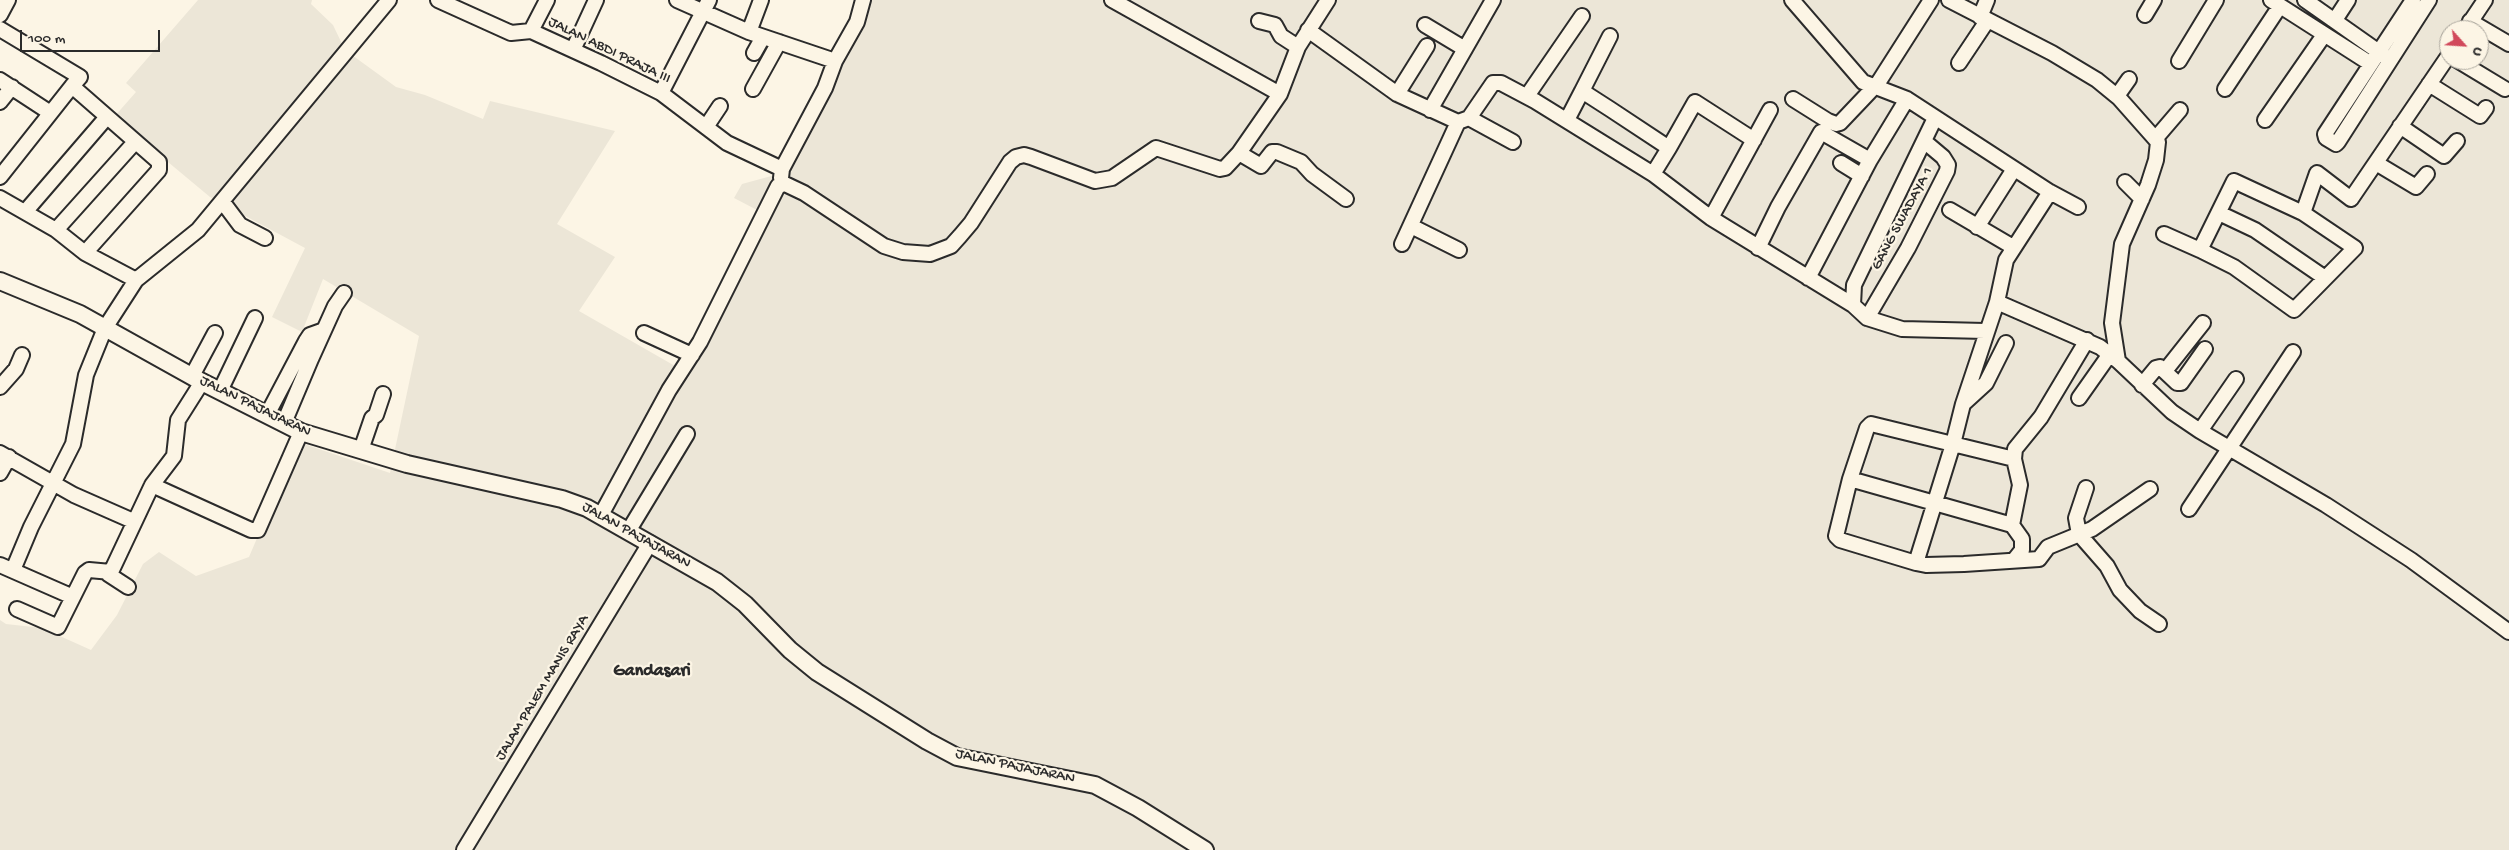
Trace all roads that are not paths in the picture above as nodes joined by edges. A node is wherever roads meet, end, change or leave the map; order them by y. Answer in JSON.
{"nodes":[{"id":1,"x":8,"y":0,"type":"edge"},
{"id":2,"x":389,"y":0,"type":"edge"},
{"id":3,"x":438,"y":0,"type":"edge"},
{"id":4,"x":547,"y":0,"type":"edge"},
{"id":5,"x":596,"y":0,"type":"edge"},
{"id":6,"x":677,"y":0,"type":"edge"},
{"id":7,"x":761,"y":0,"type":"edge"},
{"id":8,"x":1112,"y":0,"type":"edge"},
{"id":9,"x":1328,"y":0,"type":"edge"},
{"id":10,"x":1493,"y":0,"type":"edge"},
{"id":11,"x":1792,"y":0,"type":"edge"},
{"id":12,"x":1931,"y":0,"type":"edge"},
{"id":13,"x":1949,"y":0,"type":"edge"},
{"id":14,"x":1987,"y":0,"type":"edge"},
{"id":15,"x":2154,"y":0,"type":"edge"},
{"id":16,"x":2216,"y":0,"type":"edge"},
{"id":17,"x":2305,"y":0,"type":"edge"},
{"id":18,"x":2348,"y":0,"type":"edge"},
{"id":19,"x":2413,"y":0,"type":"edge"},
{"id":20,"x":2429,"y":0,"type":"edge"},
{"id":21,"x":2485,"y":0,"type":"edge"},
{"id":22,"x":862,"y":1,"type":"edge"},
{"id":23,"x":2275,"y":3,"type":"edge"},
{"id":24,"x":467,"y":6,"type":"edge"},
{"id":25,"x":705,"y":6,"type":"edge"},
{"id":26,"x":0,"y":15,"type":"edge"},
{"id":27,"x":2145,"y":15,"type":"dead end"},
{"id":28,"x":1582,"y":16,"type":"dead end"},
{"id":29,"x":1983,"y":19,"type":"junction"},
{"id":30,"x":1259,"y":20,"type":"dead end"},
{"id":31,"x":2335,"y":20,"type":"junction"},
{"id":32,"x":2471,"y":20,"type":"edge"},
{"id":33,"x":1425,"y":25,"type":"dead end"},
{"id":34,"x":0,"y":29,"type":"edge"},
{"id":35,"x":1308,"y":30,"type":"junction"},
{"id":36,"x":531,"y":32,"type":"junction"},
{"id":37,"x":749,"y":32,"type":"junction"},
{"id":38,"x":2324,"y":35,"type":"junction"},
{"id":39,"x":2489,"y":35,"type":"edge"},
{"id":40,"x":1610,"y":36,"type":"dead end"},
{"id":41,"x":763,"y":37,"type":"junction"},
{"id":42,"x":779,"y":42,"type":"junction"},
{"id":43,"x":2509,"y":44,"type":"edge"},
{"id":44,"x":1298,"y":46,"type":"junction"},
{"id":45,"x":1426,"y":46,"type":"dead end"},
{"id":46,"x":1465,"y":49,"type":"junction"},
{"id":47,"x":573,"y":50,"type":"junction"},
{"id":48,"x":2379,"y":52,"type":"junction"},
{"id":49,"x":754,"y":54,"type":"dead end"},
{"id":50,"x":2391,"y":60,"type":"junction"},
{"id":51,"x":835,"y":61,"type":"junction"},
{"id":52,"x":2179,"y":61,"type":"dead end"},
{"id":53,"x":1959,"y":63,"type":"dead end"},
{"id":54,"x":2371,"y":64,"type":"junction"},
{"id":55,"x":2439,"y":70,"type":"edge"},
{"id":56,"x":2474,"y":70,"type":"edge"},
{"id":57,"x":2129,"y":79,"type":"dead end"},
{"id":58,"x":1879,"y":81,"type":"junction"},
{"id":59,"x":76,"y":82,"type":"junction"},
{"id":60,"x":6,"y":84,"type":"edge"},
{"id":61,"x":2429,"y":84,"type":"junction"},
{"id":62,"x":753,"y":88,"type":"dead end"},
{"id":63,"x":2225,"y":88,"type":"dead end"},
{"id":64,"x":2505,"y":89,"type":"dead end"},
{"id":65,"x":1582,"y":91,"type":"junction"},
{"id":66,"x":661,"y":93,"type":"junction"},
{"id":67,"x":1280,"y":94,"type":"junction"},
{"id":68,"x":1397,"y":94,"type":"junction"},
{"id":69,"x":1527,"y":96,"type":"junction"},
{"id":70,"x":2117,"y":96,"type":"junction"},
{"id":71,"x":1793,"y":99,"type":"dead end"},
{"id":72,"x":1907,"y":99,"type":"junction"},
{"id":73,"x":0,"y":102,"type":"edge"},
{"id":74,"x":720,"y":106,"type":"dead end"},
{"id":75,"x":2486,"y":108,"type":"dead end"},
{"id":76,"x":1430,"y":110,"type":"junction"},
{"id":77,"x":1770,"y":110,"type":"dead end"},
{"id":78,"x":2180,"y":110,"type":"dead end"},
{"id":79,"x":49,"y":112,"type":"junction"},
{"id":80,"x":106,"y":118,"type":"junction"},
{"id":81,"x":1935,"y":118,"type":"junction"},
{"id":82,"x":1463,"y":120,"type":"junction"},
{"id":83,"x":1566,"y":120,"type":"junction"},
{"id":84,"x":2265,"y":120,"type":"dead end"},
{"id":85,"x":2400,"y":126,"type":"junction"},
{"id":86,"x":706,"y":127,"type":"junction"},
{"id":87,"x":2156,"y":138,"type":"junction"},
{"id":88,"x":1754,"y":140,"type":"junction"},
{"id":89,"x":1924,"y":141,"type":"junction"},
{"id":90,"x":2457,"y":141,"type":"dead end"},
{"id":91,"x":135,"y":142,"type":"junction"},
{"id":92,"x":1513,"y":142,"type":"dead end"},
{"id":93,"x":1669,"y":148,"type":"junction"},
{"id":94,"x":1239,"y":153,"type":"junction"},
{"id":95,"x":1870,"y":160,"type":"junction"},
{"id":96,"x":1841,"y":162,"type":"dead end"},
{"id":97,"x":2376,"y":163,"type":"junction"},
{"id":98,"x":782,"y":168,"type":"junction"},
{"id":99,"x":2014,"y":169,"type":"junction"},
{"id":100,"x":1653,"y":174,"type":"junction"},
{"id":101,"x":2427,"y":174,"type":"dead end"},
{"id":102,"x":1862,"y":176,"type":"junction"},
{"id":103,"x":0,"y":177,"type":"edge"},
{"id":104,"x":2125,"y":182,"type":"dead end"},
{"id":105,"x":781,"y":184,"type":"junction"},
{"id":106,"x":2050,"y":192,"type":"junction"},
{"id":107,"x":0,"y":198,"type":"edge"},
{"id":108,"x":1346,"y":199,"type":"dead end"},
{"id":109,"x":2142,"y":199,"type":"junction"},
{"id":110,"x":222,"y":201,"type":"junction"},
{"id":111,"x":2078,"y":207,"type":"dead end"},
{"id":112,"x":1950,"y":210,"type":"dead end"},
{"id":113,"x":25,"y":212,"type":"junction"},
{"id":114,"x":2219,"y":213,"type":"junction"},
{"id":115,"x":2303,"y":213,"type":"junction"},
{"id":116,"x":1711,"y":218,"type":"junction"},
{"id":117,"x":1411,"y":226,"type":"junction"},
{"id":118,"x":1977,"y":227,"type":"junction"},
{"id":119,"x":56,"y":230,"type":"junction"},
{"id":120,"x":2164,"y":234,"type":"dead end"},
{"id":121,"x":266,"y":238,"type":"dead end"},
{"id":122,"x":1402,"y":244,"type":"dead end"},
{"id":123,"x":2013,"y":247,"type":"junction"},
{"id":124,"x":1758,"y":248,"type":"junction"},
{"id":125,"x":1459,"y":250,"type":"dead end"},
{"id":126,"x":2200,"y":250,"type":"junction"},
{"id":127,"x":85,"y":253,"type":"junction"},
{"id":128,"x":1808,"y":278,"type":"junction"},
{"id":129,"x":2325,"y":278,"type":"junction"},
{"id":130,"x":136,"y":280,"type":"junction"},
{"id":131,"x":0,"y":281,"type":"edge"},
{"id":132,"x":344,"y":293,"type":"dead end"},
{"id":133,"x":1996,"y":302,"type":"junction"},
{"id":134,"x":1853,"y":305,"type":"junction"},
{"id":135,"x":255,"y":318,"type":"dead end"},
{"id":136,"x":1867,"y":318,"type":"junction"},
{"id":137,"x":2203,"y":323,"type":"dead end"},
{"id":138,"x":105,"y":328,"type":"junction"},
{"id":139,"x":324,"y":330,"type":"junction"},
{"id":140,"x":1985,"y":331,"type":"junction"},
{"id":141,"x":215,"y":333,"type":"dead end"},
{"id":142,"x":644,"y":333,"type":"dead end"},
{"id":143,"x":2087,"y":340,"type":"junction"},
{"id":144,"x":2006,"y":343,"type":"dead end"},
{"id":145,"x":2205,"y":349,"type":"dead end"},
{"id":146,"x":2293,"y":352,"type":"dead end"},
{"id":147,"x":22,"y":355,"type":"dead end"},
{"id":148,"x":692,"y":355,"type":"junction"},
{"id":149,"x":2114,"y":358,"type":"junction"},
{"id":150,"x":2165,"y":371,"type":"junction"},
{"id":151,"x":197,"y":379,"type":"junction"},
{"id":152,"x":2236,"y":379,"type":"dead end"},
{"id":153,"x":2142,"y":385,"type":"junction"},
{"id":154,"x":0,"y":387,"type":"edge"},
{"id":155,"x":220,"y":390,"type":"junction"},
{"id":156,"x":383,"y":394,"type":"dead end"},
{"id":157,"x":2079,"y":398,"type":"dead end"},
{"id":158,"x":1963,"y":404,"type":"junction"},
{"id":159,"x":267,"y":415,"type":"junction"},
{"id":160,"x":284,"y":423,"type":"junction"},
{"id":161,"x":2200,"y":430,"type":"junction"},
{"id":162,"x":301,"y":432,"type":"junction"},
{"id":163,"x":687,"y":434,"type":"dead end"},
{"id":164,"x":1953,"y":444,"type":"junction"},
{"id":165,"x":2230,"y":448,"type":"junction"},
{"id":166,"x":361,"y":450,"type":"junction"},
{"id":167,"x":4,"y":455,"type":"edge"},
{"id":168,"x":2014,"y":458,"type":"junction"},
{"id":169,"x":0,"y":473,"type":"edge"},
{"id":170,"x":1850,"y":479,"type":"junction"},
{"id":171,"x":55,"y":482,"type":"junction"},
{"id":172,"x":152,"y":485,"type":"junction"},
{"id":173,"x":2086,"y":488,"type":"dead end"},
{"id":174,"x":2150,"y":489,"type":"dead end"},
{"id":175,"x":1934,"y":502,"type":"junction"},
{"id":176,"x":2189,"y":510,"type":"dead end"},
{"id":177,"x":601,"y":514,"type":"junction"},
{"id":178,"x":133,"y":521,"type":"junction"},
{"id":179,"x":2012,"y":525,"type":"junction"},
{"id":180,"x":629,"y":530,"type":"junction"},
{"id":181,"x":2079,"y":534,"type":"junction"},
{"id":182,"x":650,"y":543,"type":"junction"},
{"id":183,"x":2014,"y":560,"type":"junction"},
{"id":184,"x":1916,"y":563,"type":"junction"},
{"id":185,"x":6,"y":568,"type":"edge"},
{"id":186,"x":108,"y":574,"type":"junction"},
{"id":187,"x":128,"y":587,"type":"dead end"},
{"id":188,"x":73,"y":598,"type":"junction"},
{"id":189,"x":17,"y":609,"type":"dead end"},
{"id":190,"x":2159,"y":624,"type":"dead end"},
{"id":191,"x":2509,"y":632,"type":"edge"},
{"id":192,"x":464,"y":850,"type":"edge"},
{"id":193,"x":1205,"y":850,"type":"edge"}],
"edges":[{"from":1,"to":26,"type":"street"},
{"from":2,"to":110,"type":"street"},
{"from":3,"to":24,"type":"street","name":"JALAN ABDI PRAJA III"},
{"from":4,"to":36,"type":"street"},
{"from":5,"to":47,"type":"street"},
{"from":6,"to":25,"type":"street"},
{"from":7,"to":37,"type":"street"},
{"from":8,"to":67,"type":"street"},
{"from":9,"to":35,"type":"street"},
{"from":10,"to":46,"type":"street"},
{"from":11,"to":58,"type":"street"},
{"from":12,"to":58,"type":"street"},
{"from":13,"to":29,"type":"street"},
{"from":14,"to":29,"type":"street"},
{"from":15,"to":27,"type":"street"},
{"from":16,"to":52,"type":"street"},
{"from":17,"to":31,"type":"street"},
{"from":18,"to":31,"type":"street"},
{"from":19,"to":48,"type":"street"},
{"from":20,"to":50,"type":"street"},
{"from":21,"to":32,"type":"street"},
{"from":22,"to":51,"type":"street"},
{"from":23,"to":38,"type":"street"},
{"from":23,"to":63,"type":"street"},
{"from":24,"to":36,"type":"street","name":"JALAN ABDI PRAJA III"},
{"from":25,"to":37,"type":"street"},
{"from":25,"to":66,"type":"street"},
{"from":28,"to":69,"type":"street"},
{"from":29,"to":53,"type":"street"},
{"from":29,"to":70,"type":"street"},
{"from":30,"to":44,"type":"street"},
{"from":31,"to":48,"type":"street"},
{"from":33,"to":46,"type":"street"},
{"from":34,"to":59,"type":"street"},
{"from":35,"to":44,"type":"street"},
{"from":35,"to":68,"type":"street"},
{"from":36,"to":47,"type":"street","name":"JALAN ABDI PRAJA III"},
{"from":37,"to":41,"type":"street"},
{"from":38,"to":54,"type":"street"},
{"from":38,"to":84,"type":"street"},
{"from":39,"to":43,"type":"street"},
{"from":40,"to":65,"type":"street"},
{"from":41,"to":42,"type":"street"},
{"from":41,"to":49,"type":"street"},
{"from":42,"to":51,"type":"street"},
{"from":42,"to":62,"type":"street"},
{"from":44,"to":67,"type":"street"},
{"from":45,"to":68,"type":"street"},
{"from":46,"to":76,"type":"street"},
{"from":47,"to":66,"type":"street","name":"JALAN ABDI PRAJA III"},
{"from":48,"to":50,"type":"street"},
{"from":48,"to":54,"type":"street"},
{"from":50,"to":54,"type":"street"},
{"from":51,"to":98,"type":"street"},
{"from":55,"to":61,"type":"street"},
{"from":56,"to":64,"type":"street"},
{"from":57,"to":70,"type":"street"},
{"from":58,"to":71,"type":"street"},
{"from":58,"to":72,"type":"street"},
{"from":59,"to":79,"type":"street"},
{"from":59,"to":80,"type":"street"},
{"from":60,"to":73,"type":"street"},
{"from":60,"to":79,"type":"street"},
{"from":61,"to":75,"type":"street"},
{"from":61,"to":85,"type":"street"},
{"from":65,"to":83,"type":"street"},
{"from":65,"to":93,"type":"street"},
{"from":66,"to":86,"type":"street","name":"JALAN ABDI PRAJA III"},
{"from":67,"to":94,"type":"street"},
{"from":68,"to":76,"type":"street"},
{"from":69,"to":82,"type":"street"},
{"from":69,"to":83,"type":"street"},
{"from":70,"to":87,"type":"street"},
{"from":72,"to":81,"type":"street"},
{"from":72,"to":95,"type":"street"},
{"from":74,"to":86,"type":"street"},
{"from":76,"to":82,"type":"street"},
{"from":77,"to":88,"type":"street"},
{"from":78,"to":87,"type":"street"},
{"from":79,"to":103,"type":"street"},
{"from":80,"to":91,"type":"street"},
{"from":80,"to":113,"type":"street"},
{"from":81,"to":89,"type":"street"},
{"from":81,"to":99,"type":"street"},
{"from":82,"to":92,"type":"street"},
{"from":82,"to":117,"type":"street"},
{"from":83,"to":100,"type":"street"},
{"from":85,"to":90,"type":"street"},
{"from":85,"to":97,"type":"street"},
{"from":86,"to":98,"type":"street","name":"JALAN ABDI PRAJA III"},
{"from":87,"to":109,"type":"street"},
{"from":88,"to":93,"type":"street"},
{"from":88,"to":116,"type":"street"},
{"from":89,"to":134,"type":"street"},
{"from":89,"to":136,"type":"street","name":"GANG SWADAYA 1"},
{"from":91,"to":119,"type":"street"},
{"from":91,"to":127,"type":"street"},
{"from":93,"to":100,"type":"street"},
{"from":94,"to":105,"type":"street"},
{"from":94,"to":108,"type":"street"},
{"from":95,"to":102,"type":"street"},
{"from":95,"to":124,"type":"street"},
{"from":96,"to":102,"type":"street"},
{"from":97,"to":101,"type":"street"},
{"from":97,"to":115,"type":"street"},
{"from":98,"to":105,"type":"street"},
{"from":99,"to":106,"type":"street"},
{"from":99,"to":118,"type":"street"},
{"from":100,"to":116,"type":"street"},
{"from":102,"to":128,"type":"street"},
{"from":104,"to":109,"type":"street"},
{"from":105,"to":148,"type":"street"},
{"from":106,"to":111,"type":"street"},
{"from":106,"to":123,"type":"street"},
{"from":107,"to":113,"type":"street"},
{"from":109,"to":149,"type":"street"},
{"from":110,"to":121,"type":"street"},
{"from":110,"to":130,"type":"street"},
{"from":112,"to":118,"type":"street"},
{"from":113,"to":119,"type":"street"},
{"from":114,"to":115,"type":"street"},
{"from":114,"to":126,"type":"street"},
{"from":114,"to":129,"type":"street"},
{"from":115,"to":129,"type":"street"},
{"from":116,"to":124,"type":"street"},
{"from":117,"to":122,"type":"street"},
{"from":117,"to":125,"type":"street"},
{"from":118,"to":123,"type":"street"},
{"from":119,"to":127,"type":"street"},
{"from":120,"to":126,"type":"street"},
{"from":123,"to":133,"type":"street"},
{"from":124,"to":128,"type":"street"},
{"from":126,"to":129,"type":"street"},
{"from":127,"to":130,"type":"street"},
{"from":128,"to":134,"type":"street"},
{"from":130,"to":138,"type":"street"},
{"from":131,"to":138,"type":"main road","name":"JALAN PAJAJARAN"},
{"from":132,"to":139,"type":"street"},
{"from":133,"to":140,"type":"street"},
{"from":133,"to":143,"type":"street"},
{"from":134,"to":136,"type":"street"},
{"from":135,"to":155,"type":"street"},
{"from":136,"to":140,"type":"street"},
{"from":137,"to":150,"type":"street"},
{"from":138,"to":151,"type":"main road","name":"JALAN PAJAJARAN"},
{"from":138,"to":171,"type":"street"},
{"from":139,"to":159,"type":"street"},
{"from":139,"to":160,"type":"street"},
{"from":140,"to":158,"type":"street"},
{"from":141,"to":151,"type":"street"},
{"from":142,"to":148,"type":"street"},
{"from":143,"to":149,"type":"street"},
{"from":143,"to":168,"type":"street"},
{"from":144,"to":158,"type":"street"},
{"from":145,"to":150,"type":"street"},
{"from":146,"to":165,"type":"street"},
{"from":147,"to":154,"type":"street"},
{"from":148,"to":177,"type":"street"},
{"from":149,"to":153,"type":"street"},
{"from":149,"to":157,"type":"street"},
{"from":150,"to":153,"type":"street"},
{"from":151,"to":155,"type":"main road","name":"JALAN PAJAJARAN"},
{"from":151,"to":172,"type":"street"},
{"from":152,"to":161,"type":"street"},
{"from":153,"to":161,"type":"street"},
{"from":155,"to":159,"type":"main road","name":"JALAN PAJAJARAN"},
{"from":156,"to":166,"type":"street"},
{"from":158,"to":164,"type":"street"},
{"from":159,"to":160,"type":"main road","name":"JALAN PAJAJARAN"},
{"from":160,"to":162,"type":"main road","name":"JALAN PAJAJARAN"},
{"from":161,"to":165,"type":"street"},
{"from":162,"to":166,"type":"main road","name":"JALAN PAJAJARAN"},
{"from":162,"to":172,"type":"street"},
{"from":163,"to":180,"type":"street"},
{"from":164,"to":168,"type":"street"},
{"from":164,"to":170,"type":"street"},
{"from":164,"to":175,"type":"street"},
{"from":165,"to":176,"type":"street"},
{"from":165,"to":191,"type":"street"},
{"from":166,"to":177,"type":"main road","name":"JALAN PAJAJARAN"},
{"from":167,"to":169,"type":"street"},
{"from":167,"to":171,"type":"street"},
{"from":168,"to":179,"type":"street"},
{"from":170,"to":175,"type":"street"},
{"from":170,"to":184,"type":"street"},
{"from":171,"to":178,"type":"street"},
{"from":171,"to":185,"type":"street"},
{"from":172,"to":178,"type":"street"},
{"from":173,"to":181,"type":"street"},
{"from":174,"to":181,"type":"street"},
{"from":175,"to":179,"type":"street"},
{"from":175,"to":184,"type":"street"},
{"from":177,"to":180,"type":"main road","name":"JALAN PAJAJARAN"},
{"from":178,"to":186,"type":"street"},
{"from":179,"to":183,"type":"street"},
{"from":180,"to":182,"type":"main road","name":"JALAN PAJAJARAN"},
{"from":181,"to":183,"type":"street"},
{"from":181,"to":190,"type":"street"},
{"from":182,"to":192,"type":"street","name":"JALAM PALEM MANIS RAYA"},
{"from":182,"to":193,"type":"main road","name":"JALAN PAJAJARAN"},
{"from":183,"to":184,"type":"street"},
{"from":185,"to":188,"type":"street"},
{"from":186,"to":187,"type":"street"},
{"from":186,"to":188,"type":"street"},
{"from":188,"to":189,"type":"street"}]}
